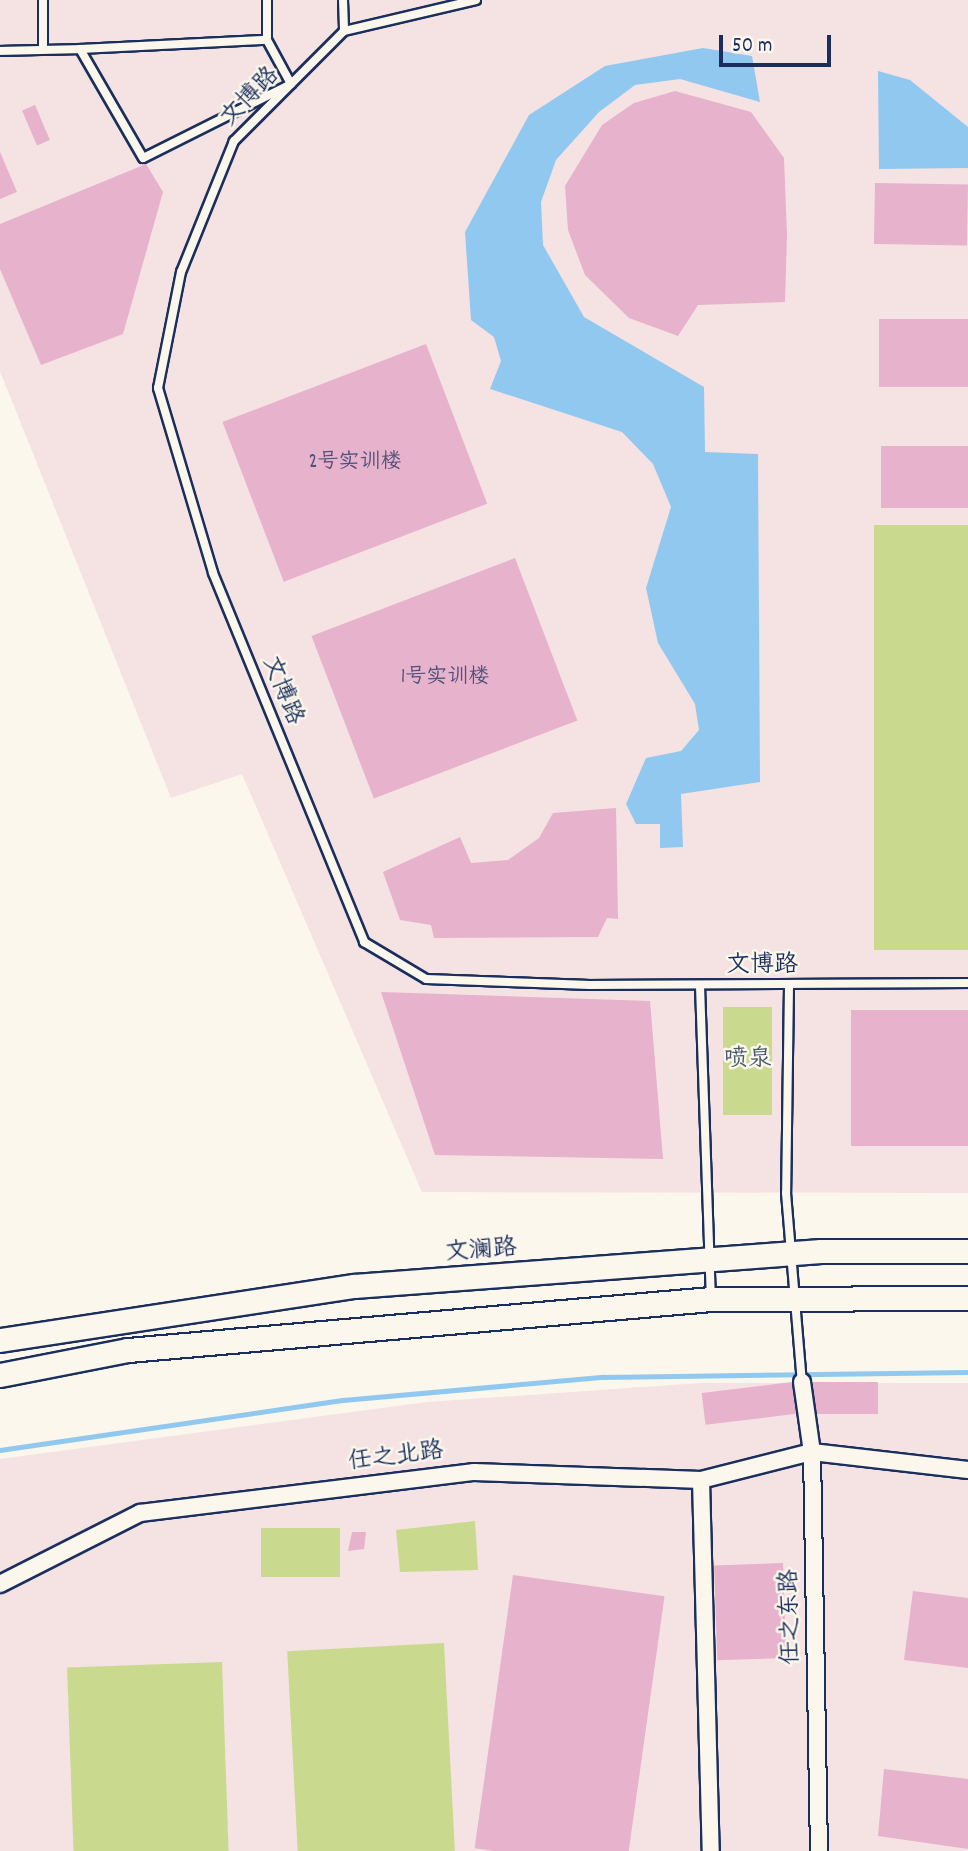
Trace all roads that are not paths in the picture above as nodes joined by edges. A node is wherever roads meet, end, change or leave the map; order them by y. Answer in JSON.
{"nodes":[{"id":1,"x":43,"y":0,"type":"edge"},
{"id":2,"x":267,"y":0,"type":"edge"},
{"id":3,"x":343,"y":0,"type":"edge"},
{"id":4,"x":476,"y":0,"type":"edge"},
{"id":5,"x":344,"y":31,"type":"junction"},
{"id":6,"x":267,"y":40,"type":"junction"},
{"id":7,"x":43,"y":49,"type":"junction"},
{"id":8,"x":80,"y":50,"type":"junction"},
{"id":9,"x":0,"y":51,"type":"edge"},
{"id":10,"x":291,"y":84,"type":"junction"},
{"id":11,"x":968,"y":983,"type":"edge"},
{"id":12,"x":700,"y":986,"type":"junction"},
{"id":13,"x":789,"y":986,"type":"junction"},
{"id":14,"x":968,"y":1251,"type":"edge"},
{"id":15,"x":793,"y":1254,"type":"junction"},
{"id":16,"x":708,"y":1263,"type":"junction"},
{"id":17,"x":968,"y":1298,"type":"edge"},
{"id":18,"x":711,"y":1299,"type":"junction"},
{"id":19,"x":796,"y":1300,"type":"junction"},
{"id":20,"x":1,"y":1339,"type":"edge"},
{"id":21,"x":0,"y":1375,"type":"edge"},
{"id":22,"x":802,"y":1382,"type":"joint"},
{"id":23,"x":812,"y":1452,"type":"junction"},
{"id":24,"x":968,"y":1471,"type":"edge"},
{"id":25,"x":701,"y":1480,"type":"junction"},
{"id":26,"x":0,"y":1584,"type":"edge"},
{"id":27,"x":711,"y":1851,"type":"edge"},
{"id":28,"x":819,"y":1851,"type":"edge"}],
"edges":[{"from":1,"to":7,"type":"lane"},
{"from":2,"to":6,"type":"lane"},
{"from":3,"to":5,"type":"lane"},
{"from":4,"to":5,"type":"lane"},
{"from":5,"to":10,"type":"lane","name":"文博路"},
{"from":6,"to":8,"type":"lane"},
{"from":6,"to":10,"type":"lane"},
{"from":7,"to":8,"type":"lane"},
{"from":7,"to":9,"type":"lane"},
{"from":8,"to":10,"type":"lane"},
{"from":10,"to":12,"type":"lane","name":"文博路"},
{"from":11,"to":13,"type":"lane","name":"文博路"},
{"from":12,"to":13,"type":"lane","name":"文博路"},
{"from":12,"to":16,"type":"lane"},
{"from":13,"to":15,"type":"lane"},
{"from":14,"to":15,"type":"main road","name":"文澜路"},
{"from":15,"to":16,"type":"main road","name":"文澜路"},
{"from":15,"to":19,"type":"lane"},
{"from":16,"to":18,"type":"lane"},
{"from":16,"to":20,"type":"main road","name":"文澜路"},
{"from":17,"to":19,"type":"main road"},
{"from":18,"to":19,"type":"main road"},
{"from":18,"to":21,"type":"main road"},
{"from":19,"to":22,"type":"lane"},
{"from":22,"to":23,"type":"street","name":"任之东路"},
{"from":23,"to":24,"type":"street"},
{"from":23,"to":25,"type":"street","name":"任之北路"},
{"from":23,"to":28,"type":"street","name":"任之东路"},
{"from":25,"to":26,"type":"street","name":"任之北路"},
{"from":25,"to":27,"type":"street"}]}
